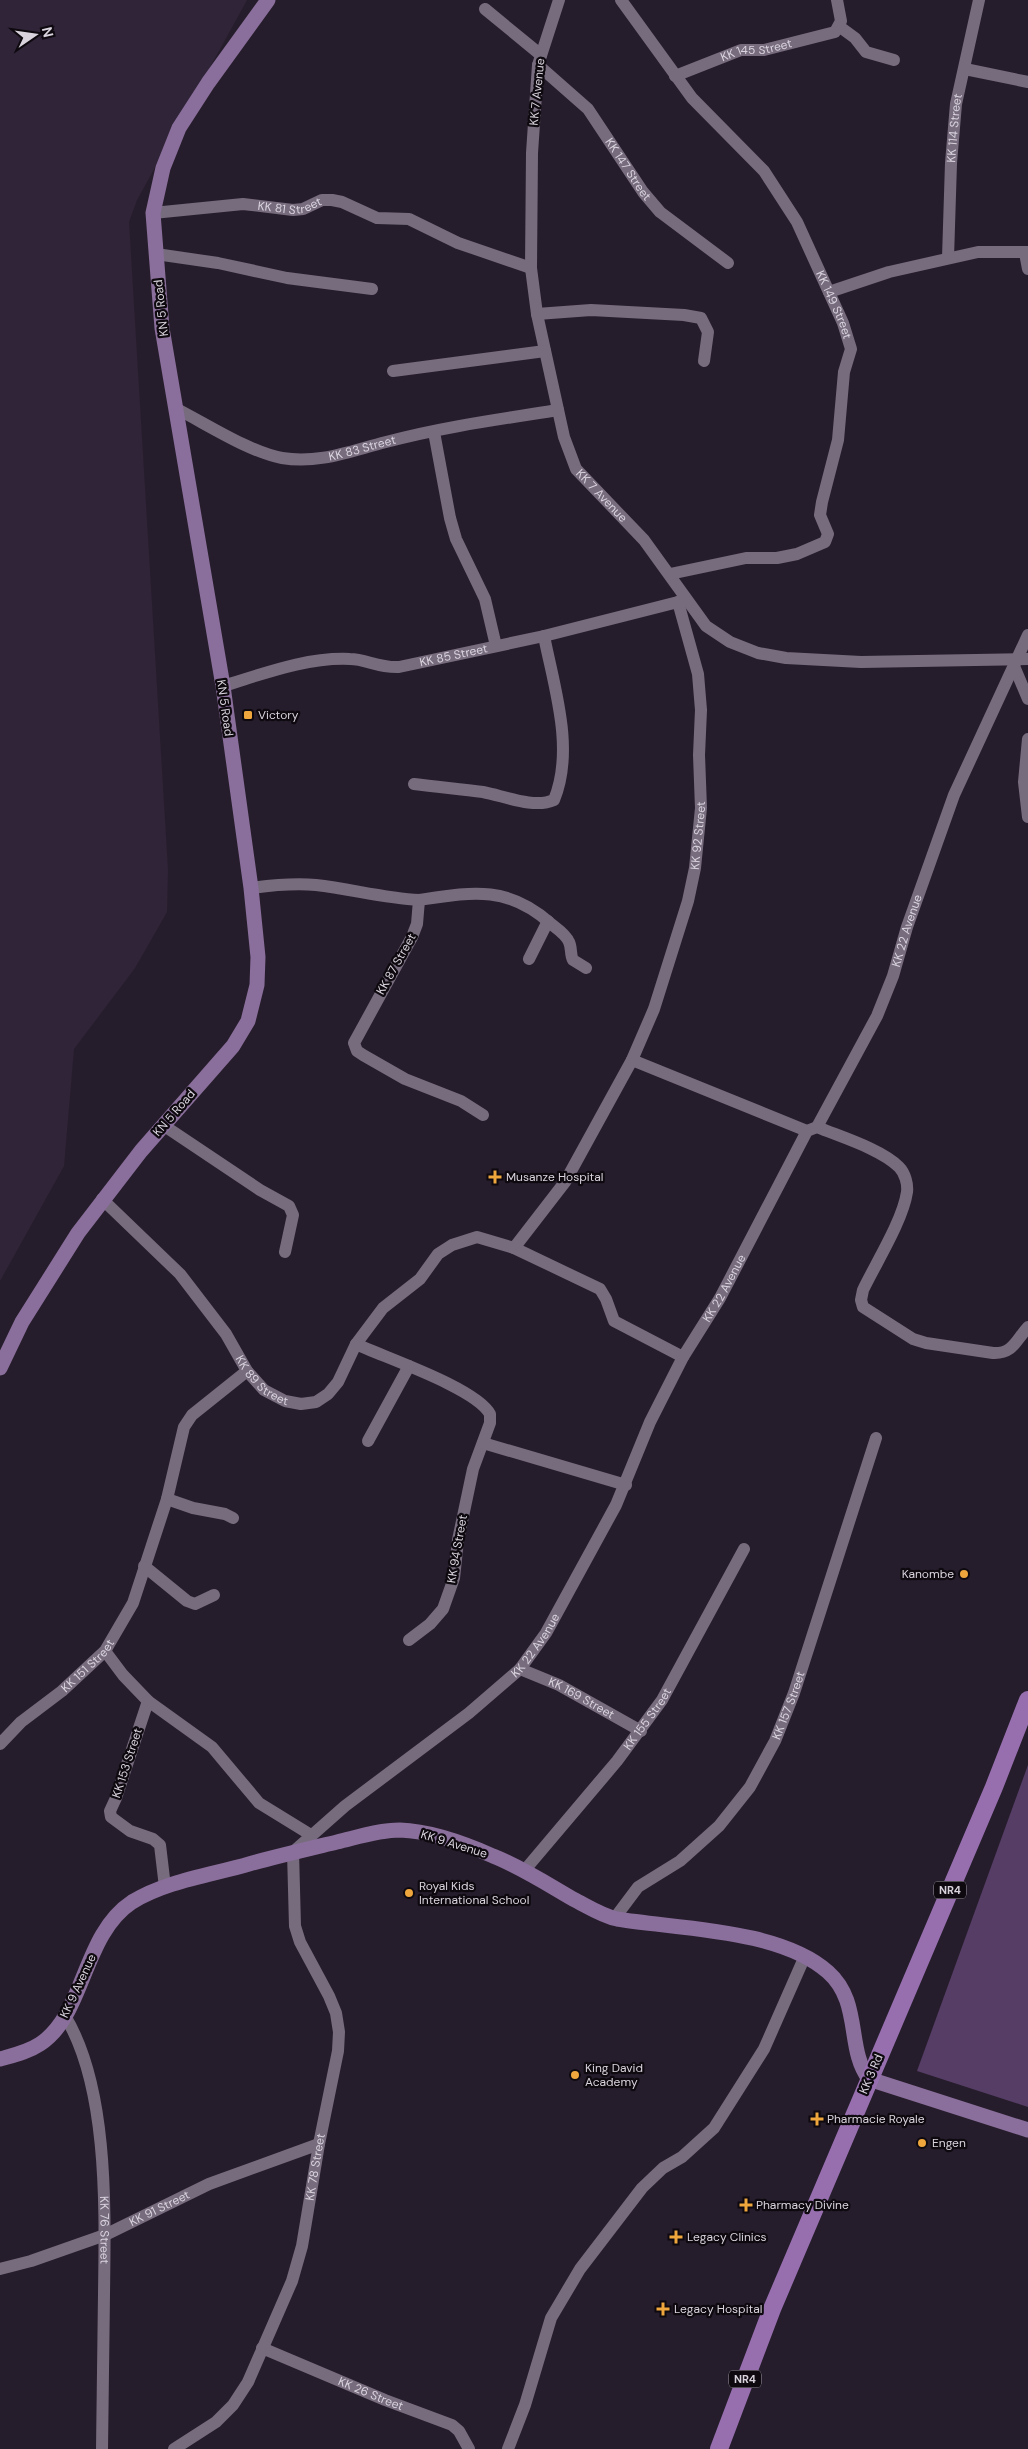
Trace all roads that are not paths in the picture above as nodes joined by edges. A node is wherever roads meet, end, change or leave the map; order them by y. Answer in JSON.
{"nodes":[{"id":1,"x":268,"y":0,"type":"edge"},
{"id":2,"x":559,"y":0,"type":"edge"},
{"id":3,"x":621,"y":0,"type":"edge"},
{"id":4,"x":838,"y":0,"type":"edge"},
{"id":5,"x":979,"y":0,"type":"edge"},
{"id":6,"x":485,"y":9,"type":"dead end"},
{"id":7,"x":840,"y":27,"type":"junction"},
{"id":8,"x":539,"y":60,"type":"junction"},
{"id":9,"x":894,"y":60,"type":"dead end"},
{"id":10,"x":966,"y":69,"type":"junction"},
{"id":11,"x":675,"y":76,"type":"junction"},
{"id":12,"x":1028,"y":82,"type":"edge"},
{"id":13,"x":153,"y":213,"type":"junction"},
{"id":14,"x":1026,"y":253,"type":"edge"},
{"id":15,"x":156,"y":254,"type":"junction"},
{"id":16,"x":948,"y":258,"type":"junction"},
{"id":17,"x":728,"y":263,"type":"dead end"},
{"id":18,"x":531,"y":268,"type":"junction"},
{"id":19,"x":1028,"y":269,"type":"edge"},
{"id":20,"x":372,"y":289,"type":"dead end"},
{"id":21,"x":829,"y":292,"type":"junction"},
{"id":22,"x":537,"y":314,"type":"junction"},
{"id":23,"x":545,"y":351,"type":"junction"},
{"id":24,"x":704,"y":361,"type":"dead end"},
{"id":25,"x":393,"y":371,"type":"dead end"},
{"id":26,"x":175,"y":408,"type":"junction"},
{"id":27,"x":558,"y":410,"type":"junction"},
{"id":28,"x":434,"y":432,"type":"junction"},
{"id":29,"x":670,"y":574,"type":"junction"},
{"id":30,"x":681,"y":601,"type":"junction"},
{"id":31,"x":1028,"y":635,"type":"edge"},
{"id":32,"x":544,"y":636,"type":"junction"},
{"id":33,"x":496,"y":646,"type":"junction"},
{"id":34,"x":1020,"y":662,"type":"edge"},
{"id":35,"x":222,"y":686,"type":"junction"},
{"id":36,"x":1028,"y":699,"type":"edge"},
{"id":37,"x":1028,"y":739,"type":"edge"},
{"id":38,"x":414,"y":784,"type":"dead end"},
{"id":39,"x":1028,"y":817,"type":"edge"},
{"id":40,"x":251,"y":888,"type":"junction"},
{"id":41,"x":419,"y":900,"type":"junction"},
{"id":42,"x":548,"y":921,"type":"junction"},
{"id":43,"x":529,"y":959,"type":"dead end"},
{"id":44,"x":586,"y":968,"type":"dead end"},
{"id":45,"x":632,"y":1060,"type":"junction"},
{"id":46,"x":483,"y":1115,"type":"dead end"},
{"id":47,"x":163,"y":1125,"type":"junction"},
{"id":48,"x":812,"y":1129,"type":"junction"},
{"id":49,"x":102,"y":1199,"type":"junction"},
{"id":50,"x":514,"y":1248,"type":"junction"},
{"id":51,"x":286,"y":1252,"type":"dead end"},
{"id":52,"x":1028,"y":1327,"type":"edge"},
{"id":53,"x":356,"y":1344,"type":"junction"},
{"id":54,"x":683,"y":1358,"type":"junction"},
{"id":55,"x":410,"y":1366,"type":"junction"},
{"id":56,"x":0,"y":1368,"type":"edge"},
{"id":57,"x":247,"y":1371,"type":"junction"},
{"id":58,"x":876,"y":1438,"type":"dead end"},
{"id":59,"x":368,"y":1441,"type":"dead end"},
{"id":60,"x":483,"y":1443,"type":"junction"},
{"id":61,"x":626,"y":1485,"type":"junction"},
{"id":62,"x":167,"y":1500,"type":"junction"},
{"id":63,"x":233,"y":1518,"type":"dead end"},
{"id":64,"x":744,"y":1549,"type":"dead end"},
{"id":65,"x":144,"y":1566,"type":"junction"},
{"id":66,"x":214,"y":1595,"type":"dead end"},
{"id":67,"x":409,"y":1640,"type":"dead end"},
{"id":68,"x":105,"y":1651,"type":"junction"},
{"id":69,"x":520,"y":1669,"type":"junction"},
{"id":70,"x":1028,"y":1700,"type":"edge"},
{"id":71,"x":148,"y":1701,"type":"junction"},
{"id":72,"x":641,"y":1731,"type":"junction"},
{"id":73,"x":0,"y":1744,"type":"edge"},
{"id":74,"x":312,"y":1835,"type":"junction"},
{"id":75,"x":293,"y":1852,"type":"junction"},
{"id":76,"x":524,"y":1871,"type":"junction"},
{"id":77,"x":165,"y":1887,"type":"junction"},
{"id":78,"x":614,"y":1919,"type":"junction"},
{"id":79,"x":805,"y":1956,"type":"junction"},
{"id":80,"x":65,"y":2016,"type":"junction"},
{"id":81,"x":0,"y":2059,"type":"edge"},
{"id":82,"x":869,"y":2079,"type":"junction"},
{"id":83,"x":1028,"y":2130,"type":"edge"},
{"id":84,"x":319,"y":2144,"type":"junction"},
{"id":85,"x":105,"y":2234,"type":"junction"},
{"id":86,"x":0,"y":2269,"type":"edge"},
{"id":87,"x":262,"y":2348,"type":"junction"},
{"id":88,"x":102,"y":2449,"type":"edge"},
{"id":89,"x":174,"y":2449,"type":"edge"},
{"id":90,"x":469,"y":2449,"type":"edge"},
{"id":91,"x":508,"y":2449,"type":"edge"},
{"id":92,"x":719,"y":2449,"type":"edge"}],
"edges":[{"from":1,"to":13,"type":"main road","name":"KN 5 Road"},
{"from":2,"to":8,"type":"street","name":"KK 7 Avenue"},
{"from":3,"to":11,"type":"street","name":"KK 149 Street"},
{"from":4,"to":7,"type":"street"},
{"from":5,"to":10,"type":"street","name":"KK 114 Street"},
{"from":6,"to":8,"type":"street","name":"KK 147 Street"},
{"from":7,"to":9,"type":"street"},
{"from":7,"to":11,"type":"street","name":"KK 145 Street"},
{"from":8,"to":17,"type":"street","name":"KK 147 Street"},
{"from":8,"to":18,"type":"street","name":"KK 7 Avenue"},
{"from":10,"to":12,"type":"street"},
{"from":10,"to":16,"type":"street","name":"KK 114 Street"},
{"from":11,"to":21,"type":"street","name":"KK 149 Street"},
{"from":13,"to":15,"type":"main road","name":"KN 5 Road"},
{"from":13,"to":18,"type":"street","name":"KK 81 Street"},
{"from":14,"to":16,"type":"street"},
{"from":14,"to":19,"type":"street"},
{"from":15,"to":20,"type":"street"},
{"from":15,"to":26,"type":"main road","name":"KN 5 Road"},
{"from":16,"to":21,"type":"street"},
{"from":18,"to":22,"type":"street","name":"KK 7 Avenue"},
{"from":21,"to":29,"type":"street","name":"KK 149 Street"},
{"from":22,"to":23,"type":"street","name":"KK 7 Avenue"},
{"from":22,"to":24,"type":"street"},
{"from":23,"to":25,"type":"street"},
{"from":23,"to":27,"type":"street","name":"KK 7 Avenue"},
{"from":26,"to":28,"type":"street","name":"KK 83 Street"},
{"from":26,"to":35,"type":"main road","name":"KN 5 Road"},
{"from":27,"to":28,"type":"street","name":"KK 83 Street"},
{"from":27,"to":29,"type":"street","name":"KK 7 Avenue"},
{"from":28,"to":33,"type":"street"},
{"from":29,"to":30,"type":"street","name":"KK 7 Avenue"},
{"from":30,"to":32,"type":"street","name":"KK 85 Street"},
{"from":30,"to":34,"type":"street","name":"KK 7 Avenue"},
{"from":30,"to":45,"type":"street","name":"KK 92 Street"},
{"from":31,"to":34,"type":"street","name":"KK 22 Avenue"},
{"from":32,"to":33,"type":"street","name":"KK 85 Street"},
{"from":32,"to":38,"type":"street"},
{"from":33,"to":35,"type":"street","name":"KK 85 Street"},
{"from":34,"to":36,"type":"street"},
{"from":34,"to":48,"type":"street","name":"KK 22 Avenue"},
{"from":35,"to":40,"type":"main road","name":"KN 5 Road"},
{"from":37,"to":39,"type":"street"},
{"from":40,"to":41,"type":"street"},
{"from":40,"to":47,"type":"main road","name":"KN 5 Road"},
{"from":41,"to":42,"type":"street"},
{"from":41,"to":46,"type":"street","name":"KK 87 Street"},
{"from":42,"to":43,"type":"street"},
{"from":42,"to":44,"type":"street"},
{"from":45,"to":48,"type":"street"},
{"from":45,"to":50,"type":"street","name":"KK 92 Street"},
{"from":47,"to":49,"type":"main road","name":"KN 5 Road"},
{"from":47,"to":51,"type":"street"},
{"from":48,"to":52,"type":"street"},
{"from":48,"to":54,"type":"street","name":"KK 22 Avenue"},
{"from":49,"to":56,"type":"main road","name":"KN 5 Road"},
{"from":49,"to":57,"type":"street","name":"KK 89 Street"},
{"from":50,"to":53,"type":"street","name":"KK 89 Street"},
{"from":50,"to":54,"type":"street"},
{"from":53,"to":55,"type":"street","name":"KK 94 Street"},
{"from":53,"to":57,"type":"street","name":"KK 89 Street"},
{"from":54,"to":61,"type":"street","name":"KK 22 Avenue"},
{"from":55,"to":59,"type":"street"},
{"from":55,"to":60,"type":"street","name":"KK 94 Street"},
{"from":57,"to":62,"type":"street","name":"KK 151 Street"},
{"from":58,"to":78,"type":"street","name":"KK 157 Street"},
{"from":60,"to":61,"type":"street"},
{"from":60,"to":67,"type":"street","name":"KK 94 Street"},
{"from":61,"to":69,"type":"street","name":"KK 22 Avenue"},
{"from":62,"to":63,"type":"street"},
{"from":62,"to":65,"type":"street","name":"KK 151 Street"},
{"from":64,"to":72,"type":"street","name":"KK 155 Street"},
{"from":65,"to":66,"type":"street"},
{"from":65,"to":68,"type":"street","name":"KK 151 Street"},
{"from":68,"to":71,"type":"street"},
{"from":68,"to":73,"type":"street","name":"KK 151 Street"},
{"from":69,"to":72,"type":"street","name":"KK 169 Street"},
{"from":69,"to":74,"type":"street","name":"KK 22 Avenue"},
{"from":70,"to":82,"type":"highway","name":"KK 3 Rd","number":"NR4"},
{"from":71,"to":74,"type":"street"},
{"from":71,"to":77,"type":"street","name":"KK 153 Street"},
{"from":72,"to":76,"type":"street","name":"KK 155 Street"},
{"from":74,"to":75,"type":"street","name":"KK 22 Avenue"},
{"from":75,"to":76,"type":"main road","name":"KK 9 Avenue"},
{"from":75,"to":77,"type":"main road","name":"KK 9 Avenue"},
{"from":75,"to":84,"type":"street","name":"KK 78 Street"},
{"from":76,"to":78,"type":"main road","name":"KK 9 Avenue"},
{"from":77,"to":80,"type":"main road","name":"KK 9 Avenue"},
{"from":78,"to":79,"type":"main road","name":"KK 9 Avenue"},
{"from":79,"to":82,"type":"main road","name":"KK 9 Avenue"},
{"from":79,"to":91,"type":"street"},
{"from":80,"to":81,"type":"main road","name":"KK 9 Avenue"},
{"from":80,"to":85,"type":"street","name":"KK 76 Street"},
{"from":82,"to":83,"type":"main road"},
{"from":82,"to":92,"type":"highway","name":"KK 3 Rd","number":"NR4"},
{"from":84,"to":85,"type":"street","name":"KK 91 Street"},
{"from":84,"to":87,"type":"street","name":"KK 78 Street"},
{"from":85,"to":86,"type":"street","name":"KK 91 Street"},
{"from":85,"to":88,"type":"street","name":"KK 76 Street"},
{"from":87,"to":89,"type":"street","name":"KK 78 Street"},
{"from":87,"to":90,"type":"street","name":"KK 26 Street"}]}
